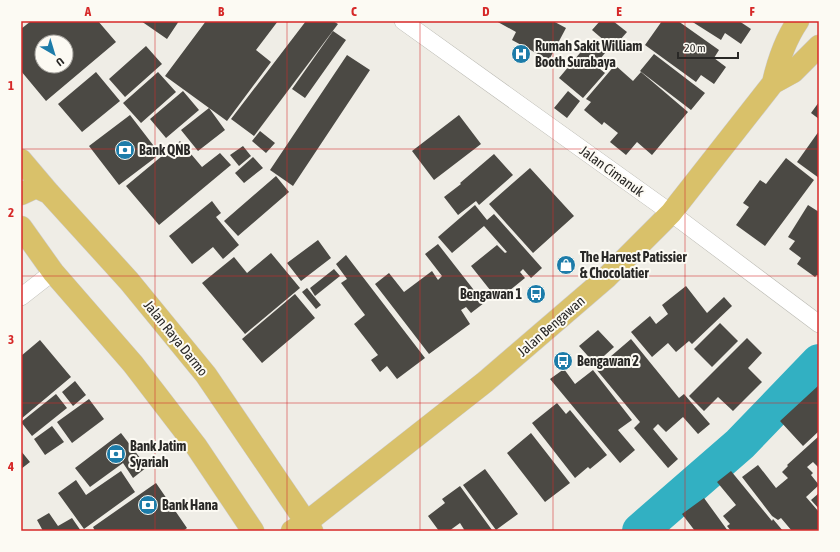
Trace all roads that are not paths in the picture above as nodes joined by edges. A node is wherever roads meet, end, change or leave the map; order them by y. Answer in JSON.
{"nodes":[{"id":1,"x":403,"y":21,"type":"edge"},
{"id":2,"x":798,"y":21,"type":"edge"},
{"id":3,"x":819,"y":46,"type":"edge"},
{"id":4,"x":773,"y":83,"type":"junction"},
{"id":5,"x":21,"y":160,"type":"edge"},
{"id":6,"x":49,"y":193,"type":"junction"},
{"id":7,"x":21,"y":194,"type":"edge"},
{"id":8,"x":671,"y":213,"type":"junction"},
{"id":9,"x":21,"y":227,"type":"edge"},
{"id":10,"x":53,"y":272,"type":"junction"},
{"id":11,"x":21,"y":297,"type":"edge"},
{"id":12,"x":819,"y":324,"type":"edge"},
{"id":13,"x":304,"y":528,"type":"edge"},
{"id":14,"x":253,"y":531,"type":"edge"}],
"edges":[{"from":1,"to":8,"type":"street","name":"Jalan Cimanuk"},
{"from":2,"to":4,"type":"main road","name":"Jalan Bengawan"},
{"from":3,"to":4,"type":"main road","name":"Jalan Bengawan"},
{"from":4,"to":8,"type":"main road","name":"Jalan Bengawan"},
{"from":5,"to":6,"type":"main road","name":"Jalan Raya Darmo"},
{"from":6,"to":7,"type":"main road"},
{"from":6,"to":13,"type":"main road","name":"Jalan Raya Darmo"},
{"from":8,"to":12,"type":"street","name":"Jalan Cimanuk"},
{"from":8,"to":13,"type":"main road","name":"Jalan Bengawan"},
{"from":9,"to":10,"type":"main road"},
{"from":10,"to":11,"type":"street"},
{"from":10,"to":14,"type":"main road"}]}
